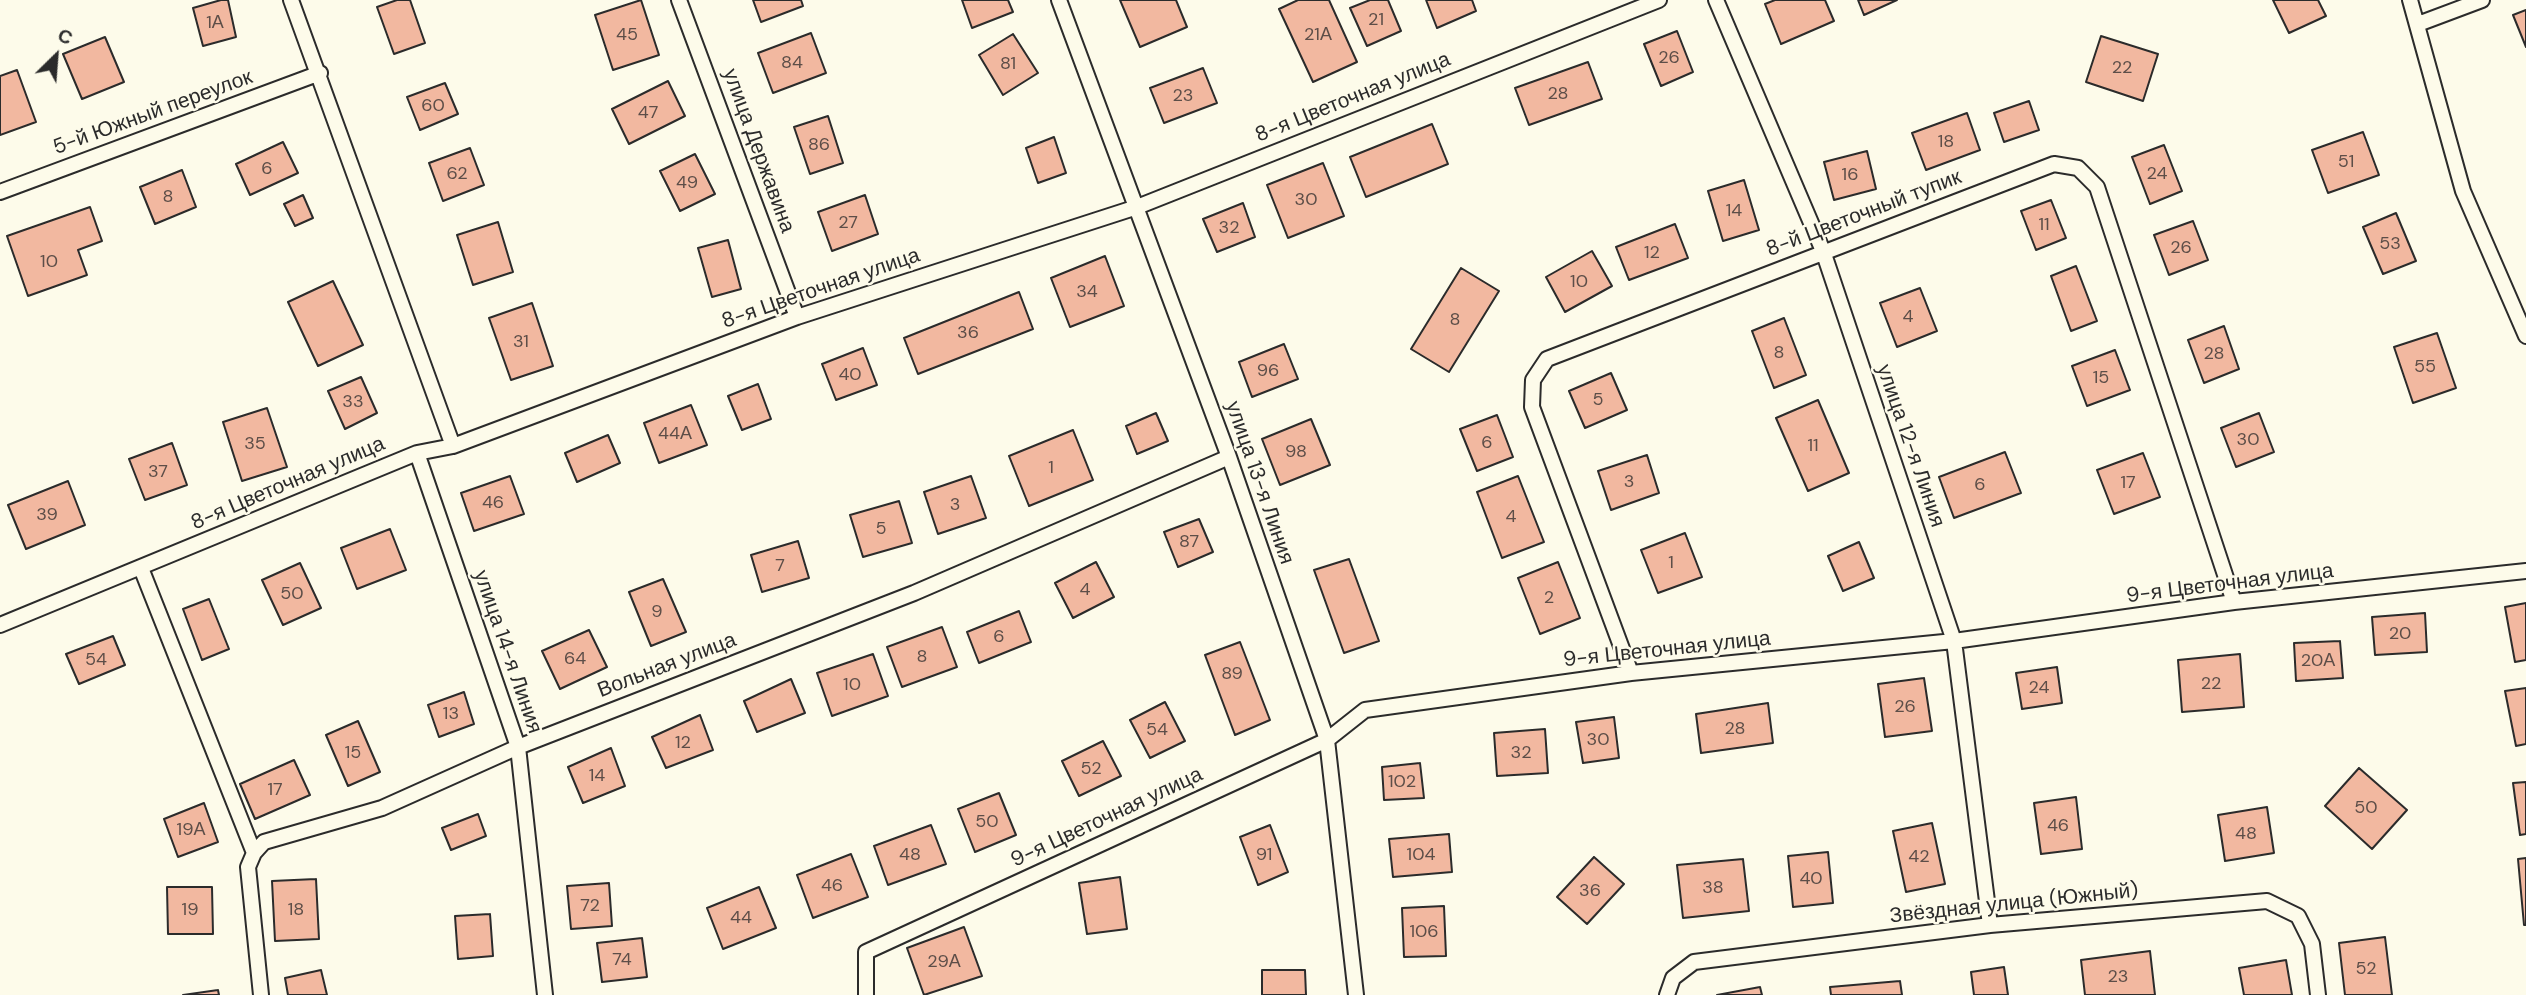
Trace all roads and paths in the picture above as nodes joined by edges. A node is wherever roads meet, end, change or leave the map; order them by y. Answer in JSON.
{"nodes":[{"id":1,"x":291,"y":0,"type":"edge"},
{"id":2,"x":679,"y":0,"type":"edge"},
{"id":3,"x":1059,"y":0,"type":"edge"},
{"id":4,"x":1659,"y":0,"type":"edge"},
{"id":5,"x":1716,"y":0,"type":"edge"},
{"id":6,"x":2410,"y":0,"type":"edge"},
{"id":7,"x":2482,"y":0,"type":"edge"},
{"id":8,"x":2418,"y":24,"type":"junction"},
{"id":9,"x":320,"y":73,"type":"junction"},
{"id":10,"x":0,"y":192,"type":"edge"},
{"id":11,"x":1137,"y":206,"type":"junction"},
{"id":12,"x":1823,"y":251,"type":"junction"},
{"id":13,"x":797,"y":317,"type":"junction"},
{"id":14,"x":2526,"y":336,"type":"edge"},
{"id":15,"x":453,"y":446,"type":"junction"},
{"id":16,"x":416,"y":453,"type":"junction"},
{"id":17,"x":1229,"y":457,"type":"junction"},
{"id":18,"x":141,"y":568,"type":"junction"},
{"id":19,"x":2526,"y":571,"type":"edge"},
{"id":20,"x":2234,"y":602,"type":"junction"},
{"id":21,"x":0,"y":625,"type":"edge"},
{"id":22,"x":1954,"y":641,"type":"junction"},
{"id":23,"x":1631,"y":673,"type":"junction"},
{"id":24,"x":1327,"y":740,"type":"junction"},
{"id":25,"x":518,"y":747,"type":"junction"},
{"id":26,"x":254,"y":853,"type":"junction"},
{"id":27,"x":1990,"y":925,"type":"junction"},
{"id":28,"x":261,"y":995,"type":"edge"},
{"id":29,"x":545,"y":995,"type":"edge"},
{"id":30,"x":866,"y":995,"type":"edge"},
{"id":31,"x":1356,"y":995,"type":"edge"},
{"id":32,"x":1667,"y":995,"type":"edge"},
{"id":33,"x":2318,"y":995,"type":"edge"}],
"edges":[{"from":1,"to":9,"type":"lane"},
{"from":2,"to":13,"type":"lane","name":"улица Державина"},
{"from":3,"to":11,"type":"lane","name":"улица 13-я Линия"},
{"from":4,"to":11,"type":"lane","name":"8-я Цветочная улица"},
{"from":5,"to":12,"type":"lane","name":"улица 12-я Линия"},
{"from":6,"to":8,"type":"lane"},
{"from":7,"to":8,"type":"lane"},
{"from":8,"to":14,"type":"lane"},
{"from":9,"to":10,"type":"lane","name":"5-й Южный переулок"},
{"from":9,"to":15,"type":"lane"},
{"from":11,"to":13,"type":"lane","name":"8-я Цветочная улица"},
{"from":11,"to":17,"type":"lane","name":"улица 13-я Линия"},
{"from":12,"to":20,"type":"lane","name":"8-й Цветочный тупик"},
{"from":12,"to":22,"type":"lane","name":"улица 12-я Линия"},
{"from":12,"to":23,"type":"lane","name":"8-й Цветочный тупик"},
{"from":13,"to":15,"type":"lane","name":"8-я Цветочная улица"},
{"from":15,"to":16,"type":"lane","name":"8-я Цветочная улица"},
{"from":16,"to":18,"type":"lane","name":"8-я Цветочная улица"},
{"from":16,"to":25,"type":"lane","name":"улица 14-я Линия"},
{"from":17,"to":24,"type":"lane","name":"улица 13-я Линия"},
{"from":17,"to":25,"type":"lane","name":"Вольная улица"},
{"from":18,"to":21,"type":"lane","name":"8-я Цветочная улица"},
{"from":18,"to":26,"type":"lane"},
{"from":19,"to":20,"type":"lane","name":"9-я Цветочная улица"},
{"from":20,"to":22,"type":"lane","name":"9-я Цветочная улица"},
{"from":22,"to":23,"type":"lane","name":"9-я Цветочная улица"},
{"from":22,"to":27,"type":"lane","name":"улица 12-я Линия"},
{"from":23,"to":24,"type":"lane","name":"9-я Цветочная улица"},
{"from":24,"to":30,"type":"lane","name":"9-я Цветочная улица"},
{"from":24,"to":31,"type":"lane","name":"улица 13-я Линия"},
{"from":25,"to":26,"type":"lane","name":"Вольная улица"},
{"from":25,"to":29,"type":"lane","name":"улица 14-я Линия"},
{"from":26,"to":28,"type":"lane"},
{"from":27,"to":32,"type":"lane","name":"Звёздная улица (Южный)"},
{"from":27,"to":33,"type":"lane","name":"Звёздная улица (Южный)"}]}
